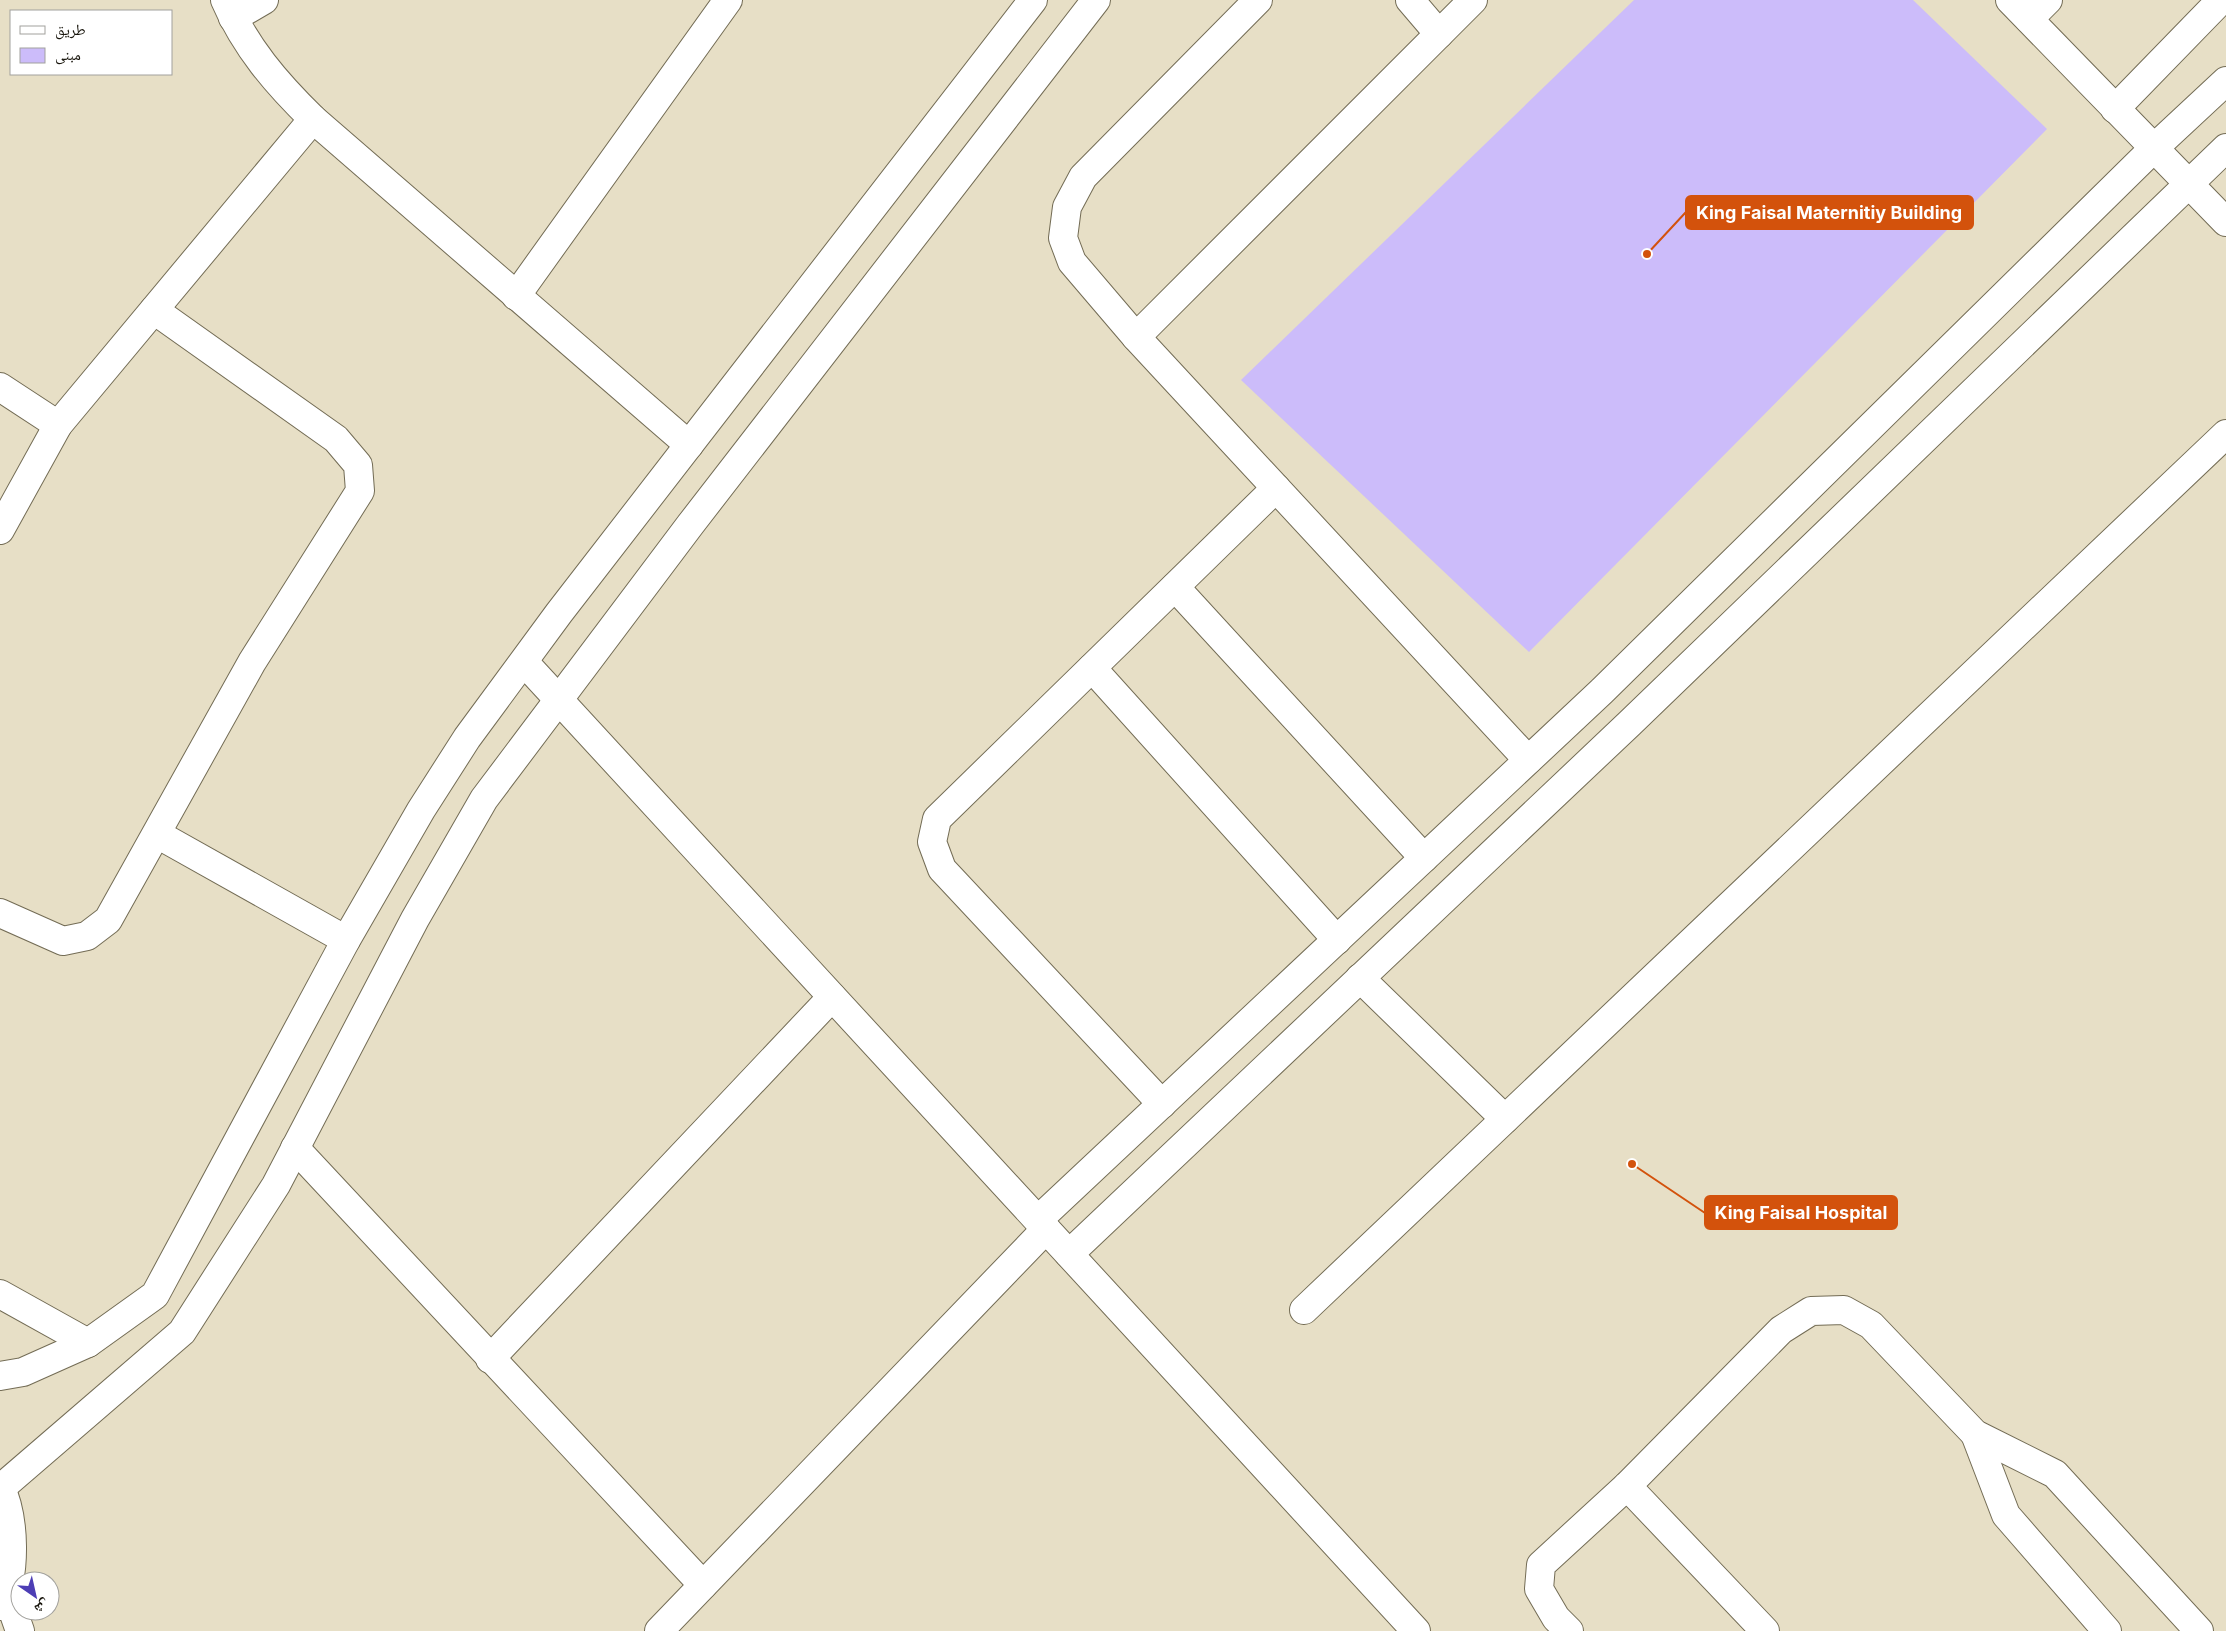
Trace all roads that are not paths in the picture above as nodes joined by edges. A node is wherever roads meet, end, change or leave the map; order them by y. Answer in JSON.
{"nodes":[{"id":1,"x":264,"y":0,"type":"edge"},
{"id":2,"x":728,"y":0,"type":"edge"},
{"id":3,"x":1033,"y":0,"type":"edge"},
{"id":4,"x":1096,"y":0,"type":"edge"},
{"id":5,"x":1258,"y":0,"type":"edge"},
{"id":6,"x":1410,"y":0,"type":"edge"},
{"id":7,"x":1473,"y":0,"type":"edge"},
{"id":8,"x":2010,"y":0,"type":"edge"},
{"id":9,"x":2048,"y":0,"type":"edge"},
{"id":10,"x":2221,"y":0,"type":"edge"},
{"id":11,"x":229,"y":9,"type":"edge"},
{"id":12,"x":2029,"y":19,"type":"junction"},
{"id":13,"x":1439,"y":34,"type":"junction"},
{"id":14,"x":2226,"y":81,"type":"edge"},
{"id":15,"x":2115,"y":109,"type":"junction"},
{"id":16,"x":313,"y":119,"type":"junction"},
{"id":17,"x":2226,"y":148,"type":"edge"},
{"id":18,"x":2153,"y":149,"type":"junction"},
{"id":19,"x":2190,"y":183,"type":"junction"},
{"id":20,"x":2226,"y":222,"type":"edge"},
{"id":21,"x":516,"y":296,"type":"junction"},
{"id":22,"x":154,"y":310,"type":"junction"},
{"id":23,"x":1136,"y":337,"type":"junction"},
{"id":24,"x":0,"y":387,"type":"edge"},
{"id":25,"x":58,"y":425,"type":"junction"},
{"id":26,"x":2226,"y":434,"type":"edge"},
{"id":27,"x":689,"y":445,"type":"junction"},
{"id":28,"x":1276,"y":488,"type":"junction"},
{"id":29,"x":0,"y":530,"type":"edge"},
{"id":30,"x":1175,"y":587,"type":"junction"},
{"id":31,"x":524,"y":662,"type":"junction"},
{"id":32,"x":1092,"y":668,"type":"junction"},
{"id":33,"x":558,"y":699,"type":"junction"},
{"id":34,"x":1528,"y":760,"type":"junction"},
{"id":35,"x":157,"y":834,"type":"junction"},
{"id":36,"x":1424,"y":858,"type":"junction"},
{"id":37,"x":0,"y":913,"type":"edge"},
{"id":38,"x":346,"y":940,"type":"junction"},
{"id":39,"x":1337,"y":940,"type":"junction"},
{"id":40,"x":1360,"y":978,"type":"junction"},
{"id":41,"x":832,"y":997,"type":"junction"},
{"id":42,"x":1162,"y":1104,"type":"junction"},
{"id":43,"x":1505,"y":1119,"type":"junction"},
{"id":44,"x":295,"y":1148,"type":"junction"},
{"id":45,"x":1042,"y":1225,"type":"junction"},
{"id":46,"x":1069,"y":1254,"type":"junction"},
{"id":47,"x":0,"y":1294,"type":"edge"},
{"id":48,"x":1304,"y":1310,"type":"dead end"},
{"id":49,"x":88,"y":1343,"type":"junction"},
{"id":50,"x":490,"y":1359,"type":"junction"},
{"id":51,"x":0,"y":1376,"type":"edge"},
{"id":52,"x":1975,"y":1434,"type":"junction"},
{"id":53,"x":1627,"y":1486,"type":"junction"},
{"id":54,"x":1,"y":1487,"type":"edge"},
{"id":55,"x":703,"y":1585,"type":"junction"},
{"id":56,"x":4,"y":1600,"type":"edge"},
{"id":57,"x":20,"y":1631,"type":"edge"},
{"id":58,"x":659,"y":1631,"type":"edge"},
{"id":59,"x":1416,"y":1631,"type":"edge"},
{"id":60,"x":1569,"y":1631,"type":"edge"},
{"id":61,"x":1765,"y":1631,"type":"edge"},
{"id":62,"x":2107,"y":1631,"type":"edge"},
{"id":63,"x":2199,"y":1631,"type":"edge"}],
"edges":[{"from":1,"to":11,"type":"street"},
{"from":2,"to":21,"type":"street"},
{"from":3,"to":27,"type":"street"},
{"from":4,"to":33,"type":"street"},
{"from":5,"to":23,"type":"street"},
{"from":6,"to":13,"type":"street"},
{"from":7,"to":13,"type":"street"},
{"from":8,"to":12,"type":"street"},
{"from":9,"to":12,"type":"street"},
{"from":10,"to":15,"type":"street"},
{"from":11,"to":16,"type":"street"},
{"from":12,"to":15,"type":"street"},
{"from":13,"to":23,"type":"street"},
{"from":14,"to":18,"type":"street"},
{"from":15,"to":18,"type":"street"},
{"from":16,"to":21,"type":"street"},
{"from":16,"to":22,"type":"street"},
{"from":17,"to":19,"type":"street"},
{"from":18,"to":19,"type":"street"},
{"from":18,"to":34,"type":"street"},
{"from":19,"to":20,"type":"street"},
{"from":19,"to":40,"type":"street"},
{"from":21,"to":27,"type":"street"},
{"from":22,"to":25,"type":"street"},
{"from":22,"to":35,"type":"street"},
{"from":23,"to":28,"type":"street"},
{"from":24,"to":25,"type":"street"},
{"from":25,"to":29,"type":"street"},
{"from":26,"to":43,"type":"street"},
{"from":27,"to":31,"type":"street"},
{"from":28,"to":30,"type":"street"},
{"from":28,"to":34,"type":"street"},
{"from":30,"to":32,"type":"street"},
{"from":30,"to":36,"type":"street"},
{"from":31,"to":33,"type":"street"},
{"from":31,"to":38,"type":"street"},
{"from":32,"to":39,"type":"street"},
{"from":32,"to":42,"type":"street"},
{"from":33,"to":41,"type":"street"},
{"from":33,"to":44,"type":"street"},
{"from":34,"to":36,"type":"street"},
{"from":35,"to":37,"type":"street"},
{"from":35,"to":38,"type":"street"},
{"from":36,"to":39,"type":"street"},
{"from":38,"to":49,"type":"street"},
{"from":39,"to":42,"type":"street"},
{"from":40,"to":43,"type":"street"},
{"from":40,"to":46,"type":"street"},
{"from":41,"to":45,"type":"street"},
{"from":41,"to":50,"type":"street"},
{"from":42,"to":45,"type":"street"},
{"from":43,"to":48,"type":"street"},
{"from":44,"to":50,"type":"street"},
{"from":44,"to":54,"type":"street"},
{"from":45,"to":46,"type":"street"},
{"from":45,"to":55,"type":"street"},
{"from":46,"to":59,"type":"street"},
{"from":47,"to":49,"type":"street"},
{"from":49,"to":51,"type":"street"},
{"from":50,"to":55,"type":"street"},
{"from":52,"to":53,"type":"street"},
{"from":52,"to":62,"type":"street"},
{"from":52,"to":63,"type":"street"},
{"from":53,"to":60,"type":"street"},
{"from":53,"to":61,"type":"street"},
{"from":54,"to":56,"type":"street"},
{"from":55,"to":58,"type":"street"},
{"from":56,"to":57,"type":"street"}]}
